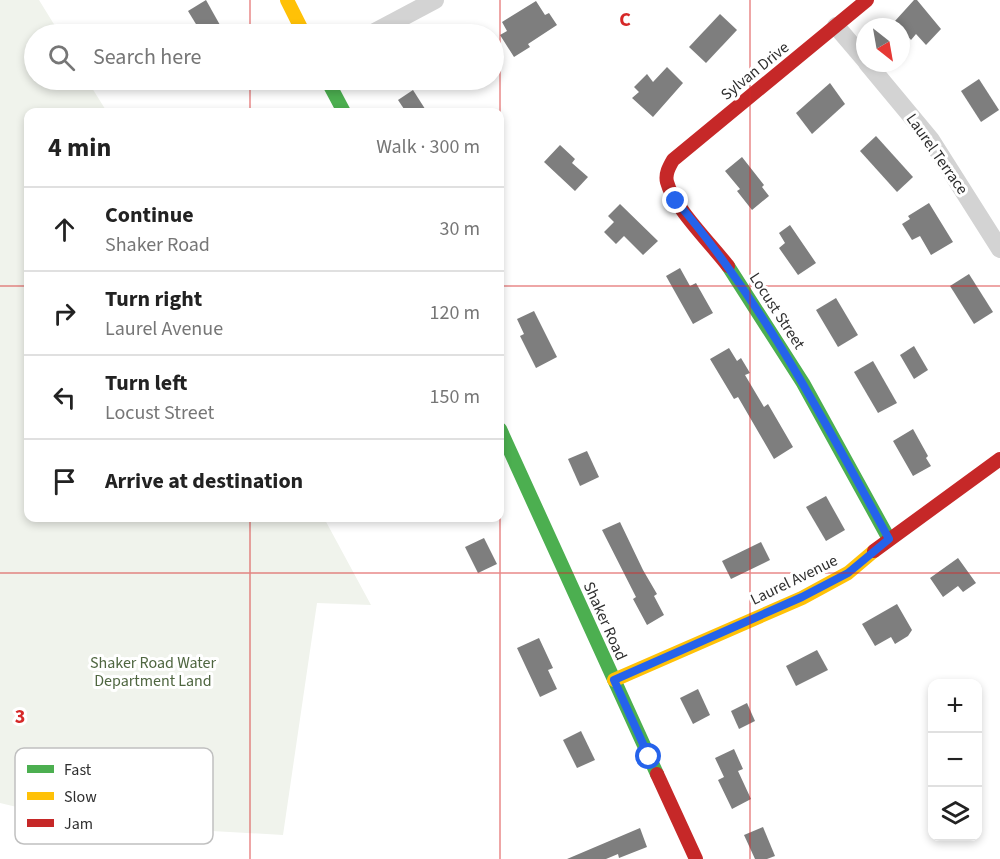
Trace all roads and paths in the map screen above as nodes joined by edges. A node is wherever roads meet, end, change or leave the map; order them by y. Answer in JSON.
{"nodes":[{"id":1,"x":287,"y":0,"type":"edge"},
{"id":2,"x":435,"y":0,"type":"edge"},
{"id":3,"x":867,"y":0,"type":"edge"},
{"id":4,"x":299,"y":24,"type":"edge"},
{"id":5,"x":390,"y":24,"type":"edge"},
{"id":6,"x":836,"y":26,"type":"junction"},
{"id":7,"x":856,"y":50,"type":"edge"},
{"id":8,"x":874,"y":72,"type":"edge"},
{"id":9,"x":332,"y":90,"type":"edge"},
{"id":10,"x":342,"y":108,"type":"edge"},
{"id":11,"x":667,"y":171,"type":"joint"},
{"id":12,"x":1000,"y":249,"type":"edge"},
{"id":13,"x":504,"y":438,"type":"edge"},
{"id":14,"x":1000,"y":459,"type":"edge"},
{"id":15,"x":889,"y":539,"type":"junction"},
{"id":16,"x":614,"y":680,"type":"junction"},
{"id":17,"x":696,"y":859,"type":"edge"}],
"edges":[{"from":1,"to":4,"type":"street"},
{"from":2,"to":5,"type":"street"},
{"from":3,"to":6,"type":"street","name":"Sylvan Drive"},
{"from":6,"to":7,"type":"street","name":"Laurel Terrace"},
{"from":6,"to":11,"type":"street","name":"Sylvan Drive"},
{"from":8,"to":12,"type":"street","name":"Laurel Terrace"},
{"from":9,"to":10,"type":"street"},
{"from":11,"to":15,"type":"street","name":"Locust Street"},
{"from":13,"to":16,"type":"street","name":"Shaker Road"},
{"from":14,"to":15,"type":"street","name":"Laurel Avenue"},
{"from":15,"to":16,"type":"street","name":"Laurel Avenue"},
{"from":16,"to":17,"type":"street","name":"Shaker Road"}]}
